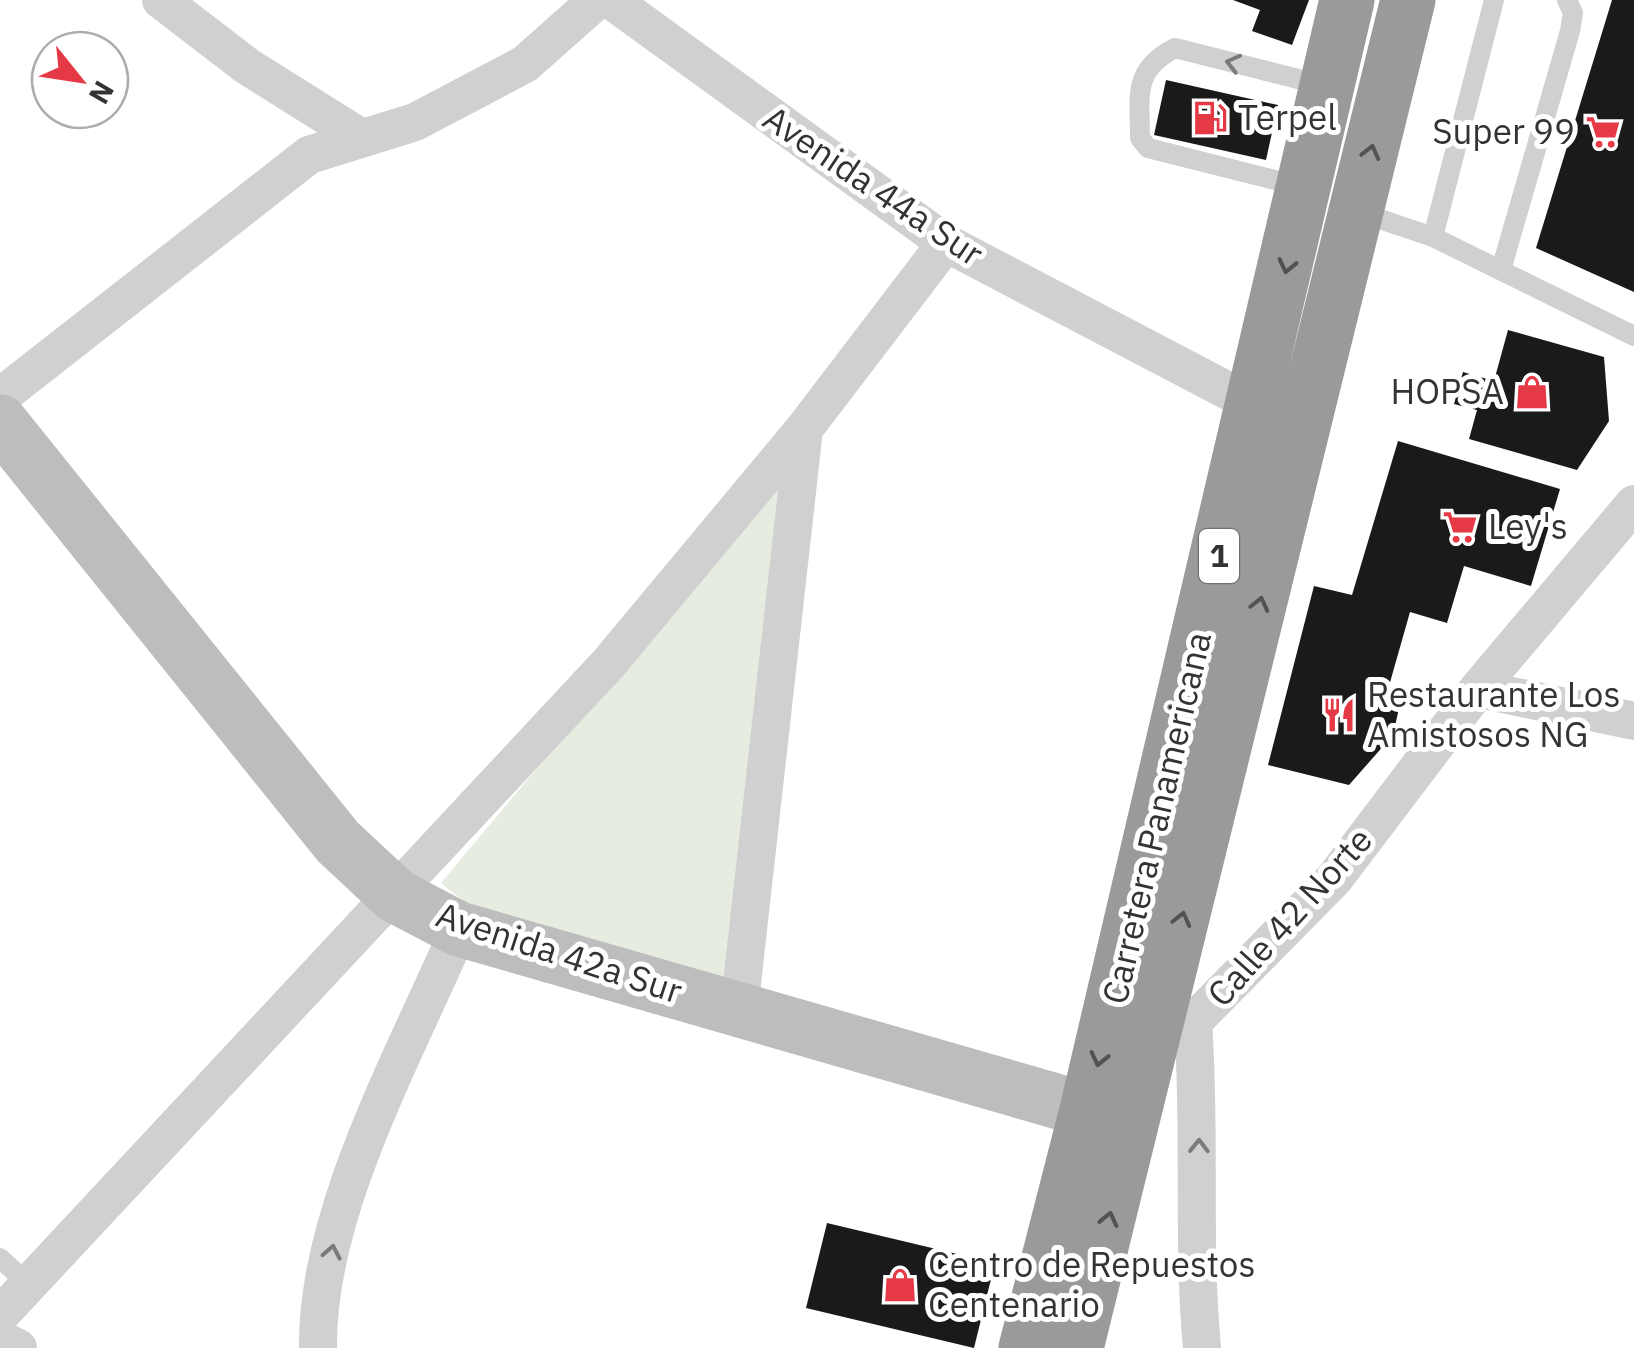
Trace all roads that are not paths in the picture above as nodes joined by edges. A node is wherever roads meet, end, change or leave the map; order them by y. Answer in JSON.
{"nodes":[{"id":1,"x":161,"y":0,"type":"edge"},
{"id":2,"x":597,"y":0,"type":"edge"},
{"id":3,"x":612,"y":0,"type":"edge"},
{"id":4,"x":1348,"y":0,"type":"edge"},
{"id":5,"x":1408,"y":0,"type":"edge"},
{"id":6,"x":1494,"y":0,"type":"edge"},
{"id":7,"x":1567,"y":0,"type":"edge"},
{"id":8,"x":1328,"y":87,"type":"junction"},
{"id":9,"x":360,"y":137,"type":"junction"},
{"id":10,"x":1305,"y":188,"type":"junction"},
{"id":11,"x":1357,"y":211,"type":"junction"},
{"id":12,"x":1433,"y":236,"type":"junction"},
{"id":13,"x":946,"y":243,"type":"junction"},
{"id":14,"x":1501,"y":270,"type":"junction"},
{"id":15,"x":1634,"y":336,"type":"edge"},
{"id":16,"x":0,"y":397,"type":"edge"},
{"id":17,"x":1255,"y":405,"type":"junction"},
{"id":18,"x":0,"y":422,"type":"edge"},
{"id":19,"x":804,"y":429,"type":"junction"},
{"id":20,"x":1634,"y":504,"type":"edge"},
{"id":21,"x":1478,"y":689,"type":"junction"},
{"id":22,"x":1634,"y":721,"type":"edge"},
{"id":23,"x":396,"y":896,"type":"junction"},
{"id":24,"x":460,"y":929,"type":"junction"},
{"id":25,"x":738,"y":1010,"type":"junction"},
{"id":26,"x":1176,"y":1018,"type":"junction"},
{"id":27,"x":1110,"y":1116,"type":"junction"},
{"id":28,"x":0,"y":1258,"type":"edge"},
{"id":29,"x":28,"y":1284,"type":"junction"},
{"id":30,"x":0,"y":1315,"type":"edge"},
{"id":31,"x":0,"y":1339,"type":"edge"},
{"id":32,"x":18,"y":1348,"type":"edge"},
{"id":33,"x":318,"y":1348,"type":"edge"},
{"id":34,"x":1026,"y":1348,"type":"edge"},
{"id":35,"x":1076,"y":1348,"type":"edge"},
{"id":36,"x":1202,"y":1348,"type":"edge"}],
"edges":[{"from":1,"to":9,"type":"street"},
{"from":2,"to":9,"type":"street"},
{"from":3,"to":13,"type":"street","name":"Avenida 44a Sur"},
{"from":4,"to":8,"type":"highway","name":"Carretera Panamericana","number":"1"},
{"from":11,"to":5,"type":"highway","name":"Carretera Panamericana","number":"1","one_way":true},
{"from":6,"to":12,"type":"lane"},
{"from":7,"to":14,"type":"lane"},
{"from":8,"to":10,"type":"highway","name":"Carretera Panamericana","number":"1"},
{"from":8,"to":10,"type":"lane","one_way":true},
{"from":9,"to":16,"type":"street"},
{"from":10,"to":17,"type":"highway","name":"Carretera Panamericana","number":"1","one_way":true},
{"from":11,"to":12,"type":"lane"},
{"from":26,"to":11,"type":"highway","name":"Carretera Panamericana","number":"1","one_way":true},
{"from":12,"to":14,"type":"lane"},
{"from":13,"to":17,"type":"street","name":"Avenida 44a Sur"},
{"from":13,"to":19,"type":"street"},
{"from":14,"to":15,"type":"lane"},
{"from":17,"to":27,"type":"highway","name":"Carretera Panamericana","number":"1","one_way":true},
{"from":18,"to":23,"type":"street","name":"Avenida 42a Sur"},
{"from":19,"to":23,"type":"street"},
{"from":19,"to":25,"type":"street"},
{"from":20,"to":21,"type":"street","name":"Calle 42 Norte"},
{"from":21,"to":22,"type":"street"},
{"from":21,"to":26,"type":"street","name":"Calle 42 Norte"},
{"from":23,"to":24,"type":"street","name":"Avenida 42a Sur"},
{"from":23,"to":29,"type":"street"},
{"from":24,"to":25,"type":"street","name":"Avenida 42a Sur"},
{"from":33,"to":24,"type":"street","one_way":true},
{"from":25,"to":27,"type":"street","name":"Avenida 42a Sur"},
{"from":26,"to":27,"type":"highway","number":"1"},
{"from":36,"to":26,"type":"street","one_way":true},
{"from":27,"to":34,"type":"highway","number":"1"},
{"from":35,"to":27,"type":"highway","number":"1","one_way":true},
{"from":28,"to":29,"type":"lane"},
{"from":29,"to":30,"type":"street"},
{"from":31,"to":32,"type":"street"}]}
